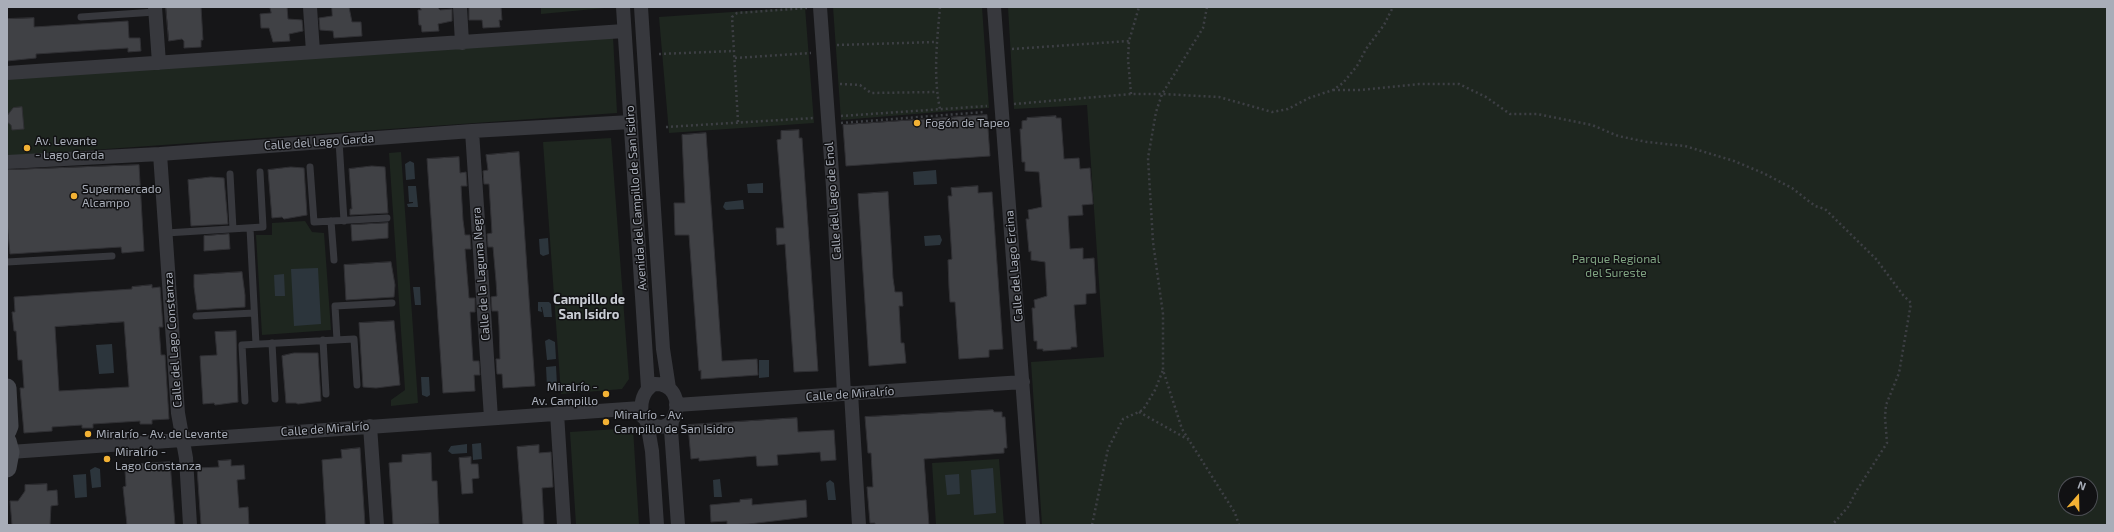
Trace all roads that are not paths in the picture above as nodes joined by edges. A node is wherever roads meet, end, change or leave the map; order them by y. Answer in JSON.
{"nodes":[{"id":1,"x":310,"y":7,"type":"edge"},
{"id":2,"x":460,"y":7,"type":"edge"},
{"id":3,"x":623,"y":7,"type":"edge"},
{"id":4,"x":641,"y":7,"type":"edge"},
{"id":5,"x":820,"y":7,"type":"edge"},
{"id":6,"x":994,"y":7,"type":"edge"},
{"id":7,"x":155,"y":10,"type":"edge"},
{"id":8,"x":81,"y":17,"type":"dead end"},
{"id":9,"x":624,"y":31,"type":"junction"},
{"id":10,"x":462,"y":43,"type":"junction"},
{"id":11,"x":313,"y":52,"type":"junction"},
{"id":12,"x":159,"y":63,"type":"junction"},
{"id":13,"x":7,"y":73,"type":"edge"},
{"id":14,"x":631,"y":122,"type":"junction"},
{"id":15,"x":472,"y":131,"type":"junction"},
{"id":16,"x":340,"y":141,"type":"junction"},
{"id":17,"x":160,"y":154,"type":"junction"},
{"id":18,"x":7,"y":162,"type":"edge"},
{"id":19,"x":310,"y":167,"type":"dead end"},
{"id":20,"x":260,"y":172,"type":"dead end"},
{"id":21,"x":230,"y":174,"type":"dead end"},
{"id":22,"x":387,"y":218,"type":"dead end"},
{"id":23,"x":332,"y":221,"type":"junction"},
{"id":24,"x":344,"y":221,"type":"junction"},
{"id":25,"x":250,"y":228,"type":"junction"},
{"id":26,"x":234,"y":229,"type":"junction"},
{"id":27,"x":166,"y":233,"type":"junction"},
{"id":28,"x":112,"y":256,"type":"dead end"},
{"id":29,"x":334,"y":260,"type":"dead end"},
{"id":30,"x":7,"y":262,"type":"edge"},
{"id":31,"x":392,"y":303,"type":"dead end"},
{"id":32,"x":254,"y":313,"type":"junction"},
{"id":33,"x":196,"y":316,"type":"dead end"},
{"id":34,"x":323,"y":340,"type":"junction"},
{"id":35,"x":337,"y":340,"type":"junction"},
{"id":36,"x":272,"y":343,"type":"junction"},
{"id":37,"x":256,"y":344,"type":"junction"},
{"id":38,"x":1023,"y":382,"type":"junction"},
{"id":39,"x":357,"y":385,"type":"dead end"},
{"id":40,"x":7,"y":388,"type":"edge"},
{"id":41,"x":648,"y":388,"type":"junction"},
{"id":42,"x":669,"y":388,"type":"junction"},
{"id":43,"x":326,"y":394,"type":"dead end"},
{"id":44,"x":847,"y":394,"type":"junction"},
{"id":45,"x":275,"y":399,"type":"dead end"},
{"id":46,"x":246,"y":401,"type":"dead end"},
{"id":47,"x":676,"y":405,"type":"junction"},
{"id":48,"x":641,"y":408,"type":"junction"},
{"id":49,"x":557,"y":413,"type":"junction"},
{"id":50,"x":491,"y":418,"type":"junction"},
{"id":51,"x":672,"y":421,"type":"junction"},
{"id":52,"x":647,"y":422,"type":"junction"},
{"id":53,"x":370,"y":426,"type":"junction"},
{"id":54,"x":7,"y":432,"type":"edge"},
{"id":55,"x":182,"y":439,"type":"junction"},
{"id":56,"x":8,"y":454,"type":"edge"},
{"id":57,"x":190,"y":525,"type":"edge"},
{"id":58,"x":377,"y":525,"type":"edge"},
{"id":59,"x":564,"y":525,"type":"edge"},
{"id":60,"x":657,"y":525,"type":"edge"},
{"id":61,"x":678,"y":525,"type":"edge"},
{"id":62,"x":859,"y":525,"type":"edge"},
{"id":63,"x":1034,"y":525,"type":"edge"}],
"edges":[{"from":1,"to":11,"type":"street"},
{"from":2,"to":10,"type":"street"},
{"from":3,"to":9,"type":"street","name":"Avenida del Campillo de San Isidro"},
{"from":4,"to":42,"type":"street","name":"Avenida del Campillo de San Isidro"},
{"from":5,"to":44,"type":"street","name":"Calle del Lago de Enol"},
{"from":6,"to":38,"type":"street","name":"Calle del Lago Ercina"},
{"from":7,"to":8,"type":"lane"},
{"from":7,"to":12,"type":"street"},
{"from":9,"to":10,"type":"street"},
{"from":9,"to":14,"type":"street","name":"Avenida del Campillo de San Isidro"},
{"from":10,"to":11,"type":"street"},
{"from":11,"to":12,"type":"street"},
{"from":12,"to":13,"type":"street"},
{"from":14,"to":15,"type":"street","name":"Calle del Lago Garda"},
{"from":14,"to":41,"type":"street","name":"Avenida del Campillo de San Isidro"},
{"from":15,"to":16,"type":"street","name":"Calle del Lago Garda"},
{"from":15,"to":50,"type":"street","name":"Calle de la Laguna Negra"},
{"from":16,"to":17,"type":"street","name":"Calle del Lago Garda"},
{"from":16,"to":24,"type":"lane"},
{"from":17,"to":18,"type":"street","name":"Calle del Lago Garda"},
{"from":17,"to":27,"type":"street","name":"Calle del Lago Constanza"},
{"from":19,"to":23,"type":"lane"},
{"from":20,"to":25,"type":"lane"},
{"from":21,"to":26,"type":"lane"},
{"from":22,"to":24,"type":"lane"},
{"from":23,"to":24,"type":"lane"},
{"from":23,"to":29,"type":"lane"},
{"from":25,"to":26,"type":"lane"},
{"from":25,"to":32,"type":"lane"},
{"from":26,"to":27,"type":"lane"},
{"from":27,"to":55,"type":"street","name":"Calle del Lago Constanza"},
{"from":28,"to":30,"type":"lane"},
{"from":31,"to":35,"type":"lane"},
{"from":32,"to":33,"type":"lane"},
{"from":32,"to":37,"type":"lane"},
{"from":34,"to":35,"type":"lane"},
{"from":34,"to":36,"type":"lane"},
{"from":34,"to":43,"type":"lane"},
{"from":35,"to":39,"type":"lane"},
{"from":36,"to":37,"type":"lane"},
{"from":36,"to":45,"type":"lane"},
{"from":37,"to":46,"type":"lane"},
{"from":38,"to":44,"type":"street","name":"Calle de Miralrío"},
{"from":38,"to":63,"type":"street","name":"Calle del Lago Ercina"},
{"from":40,"to":54,"type":"street"},
{"from":41,"to":42,"type":"street"},
{"from":41,"to":48,"type":"street"},
{"from":42,"to":47,"type":"street"},
{"from":44,"to":47,"type":"street","name":"Calle de Miralrío"},
{"from":44,"to":62,"type":"street","name":"Calle del Lago de Enol"},
{"from":47,"to":51,"type":"street"},
{"from":48,"to":49,"type":"street","name":"Calle de Miralrío"},
{"from":48,"to":52,"type":"street"},
{"from":49,"to":50,"type":"street","name":"Calle de Miralrío"},
{"from":49,"to":59,"type":"street"},
{"from":50,"to":53,"type":"street","name":"Calle de Miralrío"},
{"from":51,"to":52,"type":"street"},
{"from":51,"to":61,"type":"street"},
{"from":52,"to":60,"type":"street"},
{"from":53,"to":55,"type":"street","name":"Calle de Miralrío"},
{"from":53,"to":58,"type":"street"},
{"from":55,"to":56,"type":"street","name":"Calle de Miralrío"},
{"from":55,"to":57,"type":"street","name":"Calle del Lago Constanza"}]}
